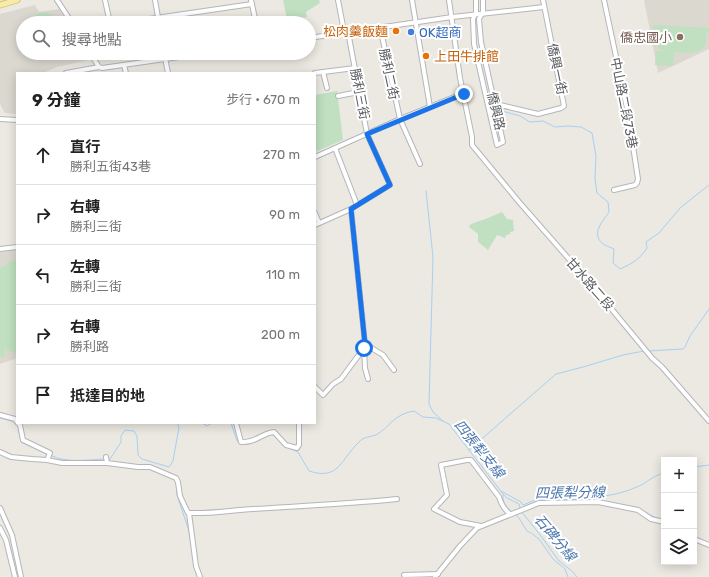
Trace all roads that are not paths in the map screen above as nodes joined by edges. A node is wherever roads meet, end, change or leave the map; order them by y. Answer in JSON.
{"nodes":[{"id":1,"x":17,"y":0,"type":"edge"},
{"id":2,"x":57,"y":0,"type":"edge"},
{"id":3,"x":105,"y":0,"type":"edge"},
{"id":4,"x":155,"y":0,"type":"edge"},
{"id":5,"x":338,"y":0,"type":"edge"},
{"id":6,"x":412,"y":0,"type":"edge"},
{"id":7,"x":449,"y":0,"type":"edge"},
{"id":8,"x":476,"y":0,"type":"edge"},
{"id":9,"x":483,"y":0,"type":"edge"},
{"id":10,"x":543,"y":0,"type":"edge"},
{"id":11,"x":604,"y":0,"type":"edge"},
{"id":12,"x":252,"y":2,"type":"edge"},
{"id":13,"x":0,"y":5,"type":"edge"},
{"id":14,"x":544,"y":7,"type":"junction"},
{"id":15,"x":475,"y":14,"type":"junction"},
{"id":16,"x":481,"y":14,"type":"junction"},
{"id":17,"x":67,"y":16,"type":"edge"},
{"id":18,"x":108,"y":16,"type":"edge"},
{"id":19,"x":157,"y":16,"type":"edge"},
{"id":20,"x":183,"y":16,"type":"edge"},
{"id":21,"x":255,"y":16,"type":"edge"},
{"id":22,"x":452,"y":17,"type":"junction"},
{"id":23,"x":415,"y":22,"type":"junction"},
{"id":24,"x":380,"y":27,"type":"junction"},
{"id":25,"x":347,"y":32,"type":"junction"},
{"id":26,"x":316,"y":37,"type":"edge"},
{"id":27,"x":94,"y":60,"type":"edge"},
{"id":28,"x":158,"y":60,"type":"edge"},
{"id":29,"x":165,"y":60,"type":"edge"},
{"id":30,"x":124,"y":65,"type":"junction"},
{"id":31,"x":99,"y":67,"type":"junction"},
{"id":32,"x":355,"y":68,"type":"junction"},
{"id":33,"x":72,"y":72,"type":"edge"},
{"id":34,"x":126,"y":72,"type":"edge"},
{"id":35,"x":168,"y":72,"type":"edge"},
{"id":36,"x":323,"y":72,"type":"junction"},
{"id":37,"x":316,"y":73,"type":"edge"},
{"id":38,"x":326,"y":88,"type":"dead end"},
{"id":39,"x":359,"y":92,"type":"junction"},
{"id":40,"x":464,"y":94,"type":"junction"},
{"id":41,"x":338,"y":96,"type":"dead end"},
{"id":42,"x":487,"y":103,"type":"junction"},
{"id":43,"x":494,"y":103,"type":"junction"},
{"id":44,"x":430,"y":107,"type":"junction"},
{"id":45,"x":0,"y":118,"type":"edge"},
{"id":46,"x":400,"y":119,"type":"junction"},
{"id":47,"x":16,"y":120,"type":"edge"},
{"id":48,"x":367,"y":134,"type":"junction"},
{"id":49,"x":335,"y":148,"type":"junction"},
{"id":50,"x":316,"y":157,"type":"edge"},
{"id":51,"x":420,"y":164,"type":"dead end"},
{"id":52,"x":614,"y":190,"type":"dead end"},
{"id":53,"x":357,"y":205,"type":"junction"},
{"id":54,"x":351,"y":209,"type":"junction"},
{"id":55,"x":317,"y":224,"type":"edge"},
{"id":56,"x":16,"y":247,"type":"edge"},
{"id":57,"x":0,"y":249,"type":"edge"},
{"id":58,"x":365,"y":346,"type":"junction"},
{"id":59,"x":394,"y":370,"type":"dead end"},
{"id":60,"x":368,"y":379,"type":"dead end"},
{"id":61,"x":316,"y":388,"type":"edge"},
{"id":62,"x":0,"y":415,"type":"edge"},
{"id":63,"x":16,"y":420,"type":"edge"},
{"id":64,"x":709,"y":422,"type":"edge"},
{"id":65,"x":19,"y":424,"type":"edge"},
{"id":66,"x":236,"y":424,"type":"edge"},
{"id":67,"x":299,"y":424,"type":"edge"},
{"id":68,"x":0,"y":452,"type":"edge"},
{"id":69,"x":106,"y":457,"type":"dead end"},
{"id":70,"x":47,"y":460,"type":"junction"},
{"id":71,"x":107,"y":463,"type":"junction"},
{"id":72,"x":397,"y":499,"type":"dead end"},
{"id":73,"x":0,"y":508,"type":"edge"},
{"id":74,"x":189,"y":513,"type":"junction"},
{"id":75,"x":510,"y":514,"type":"junction"},
{"id":76,"x":661,"y":521,"type":"edge"},
{"id":77,"x":484,"y":526,"type":"junction"},
{"id":78,"x":0,"y":528,"type":"edge"},
{"id":79,"x":697,"y":540,"type":"edge"},
{"id":80,"x":709,"y":545,"type":"edge"},
{"id":81,"x":404,"y":575,"type":"dead end"},
{"id":82,"x":437,"y":575,"type":"edge"},
{"id":83,"x":15,"y":577,"type":"edge"},
{"id":84,"x":21,"y":577,"type":"edge"},
{"id":85,"x":200,"y":577,"type":"edge"}],
"edges":[{"from":1,"to":13,"type":"main road"},
{"from":2,"to":17,"type":"street"},
{"from":3,"to":18,"type":"street"},
{"from":4,"to":19,"type":"street"},
{"from":5,"to":25,"type":"street","name":"勝利三街"},
{"from":6,"to":23,"type":"street"},
{"from":7,"to":22,"type":"street"},
{"from":8,"to":15,"type":"street","name":"僑興路"},
{"from":9,"to":16,"type":"street","name":"僑興路"},
{"from":10,"to":14,"type":"street","name":"僑興一街"},
{"from":11,"to":52,"type":"street","name":"中山路二段73巷"},
{"from":12,"to":20,"type":"street"},
{"from":12,"to":21,"type":"street"},
{"from":14,"to":16,"type":"street"},
{"from":14,"to":43,"type":"street","name":"僑興一街"},
{"from":15,"to":16,"type":"street"},
{"from":15,"to":22,"type":"street"},
{"from":15,"to":42,"type":"street","name":"僑興路"},
{"from":16,"to":43,"type":"street","name":"僑興路"},
{"from":22,"to":23,"type":"street"},
{"from":22,"to":40,"type":"street"},
{"from":23,"to":24,"type":"street"},
{"from":23,"to":44,"type":"street"},
{"from":24,"to":25,"type":"street"},
{"from":24,"to":46,"type":"street","name":"勝利二街"},
{"from":25,"to":26,"type":"street"},
{"from":25,"to":32,"type":"street","name":"勝利三街"},
{"from":27,"to":31,"type":"street"},
{"from":28,"to":30,"type":"street"},
{"from":29,"to":35,"type":"street"},
{"from":30,"to":31,"type":"street"},
{"from":30,"to":34,"type":"street"},
{"from":31,"to":33,"type":"street"},
{"from":32,"to":36,"type":"street"},
{"from":32,"to":39,"type":"street","name":"勝利三街"},
{"from":36,"to":37,"type":"street"},
{"from":36,"to":38,"type":"street"},
{"from":39,"to":41,"type":"street"},
{"from":39,"to":48,"type":"street","name":"勝利三街"},
{"from":40,"to":44,"type":"street"},
{"from":40,"to":64,"type":"street","name":"甘水路二段"},
{"from":42,"to":43,"type":"street","name":"僑興一街"},
{"from":42,"to":43,"type":"street","name":"僑興路"},
{"from":44,"to":46,"type":"street"},
{"from":45,"to":47,"type":"street"},
{"from":46,"to":48,"type":"street"},
{"from":46,"to":51,"type":"street","name":"勝利二街"},
{"from":48,"to":49,"type":"street"},
{"from":48,"to":53,"type":"street","name":"勝利三街"},
{"from":49,"to":50,"type":"street"},
{"from":49,"to":53,"type":"street"},
{"from":53,"to":54,"type":"street"},
{"from":54,"to":55,"type":"street"},
{"from":54,"to":58,"type":"street"},
{"from":56,"to":57,"type":"street"},
{"from":58,"to":59,"type":"street"},
{"from":58,"to":60,"type":"street"},
{"from":58,"to":61,"type":"street"},
{"from":62,"to":63,"type":"street"},
{"from":65,"to":70,"type":"street"},
{"from":66,"to":67,"type":"street"},
{"from":68,"to":70,"type":"street"},
{"from":69,"to":71,"type":"street"},
{"from":70,"to":71,"type":"street"},
{"from":71,"to":74,"type":"street"},
{"from":72,"to":74,"type":"street"},
{"from":73,"to":84,"type":"street"},
{"from":74,"to":85,"type":"street"},
{"from":75,"to":76,"type":"street"},
{"from":75,"to":77,"type":"street"},
{"from":75,"to":77,"type":"street"},
{"from":77,"to":82,"type":"street"},
{"from":78,"to":83,"type":"street"},
{"from":79,"to":80,"type":"street"},
{"from":81,"to":82,"type":"street"}]}
